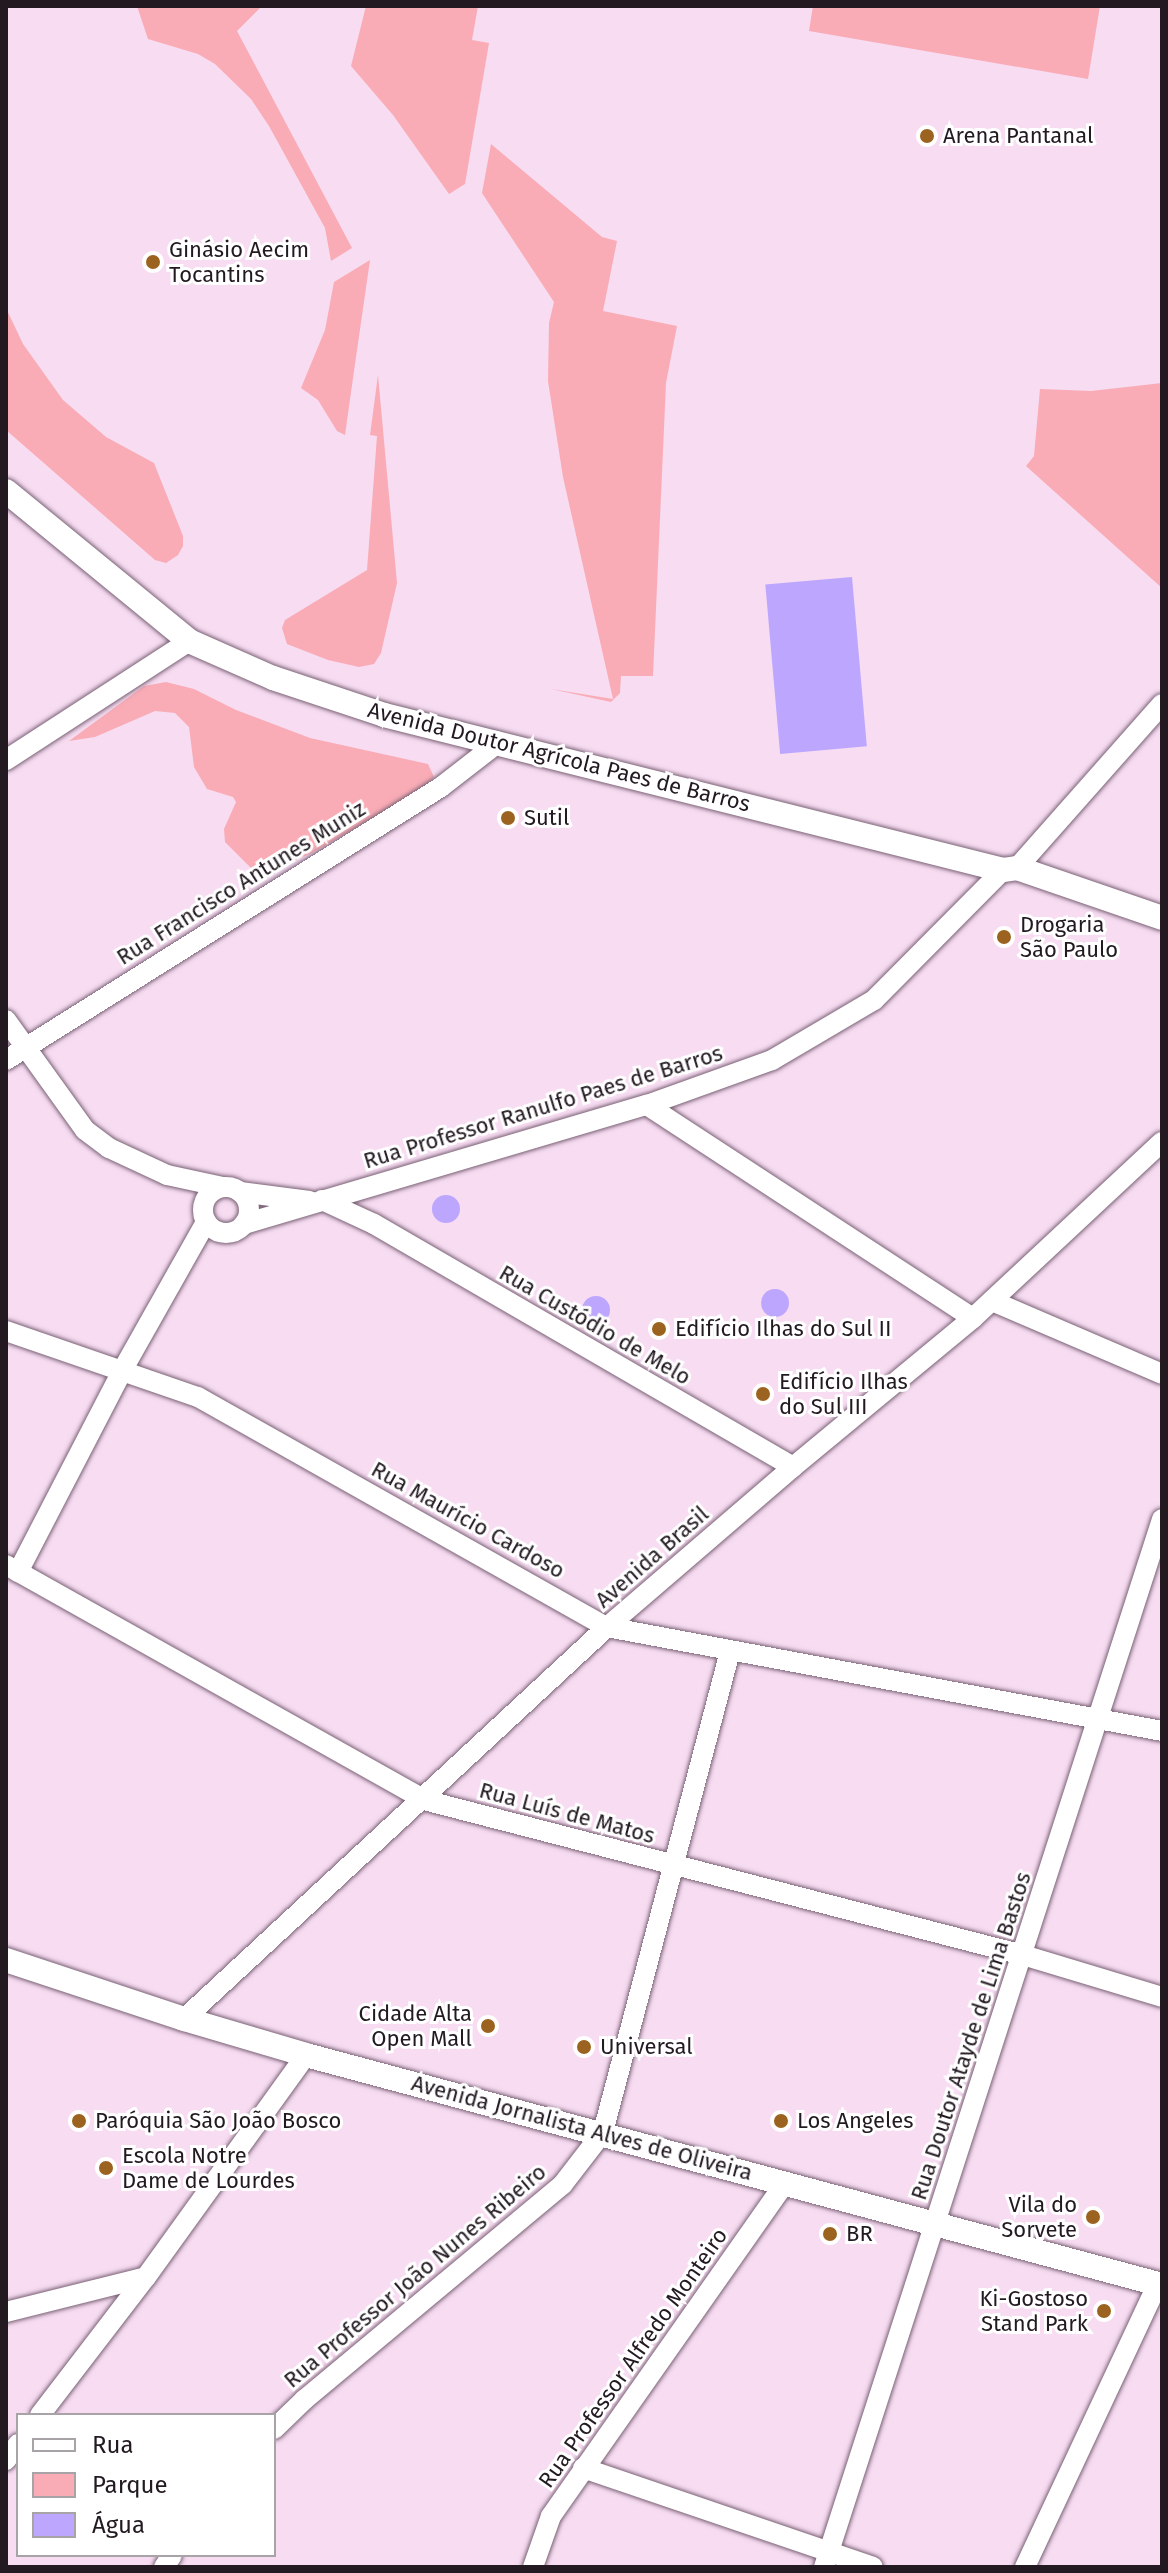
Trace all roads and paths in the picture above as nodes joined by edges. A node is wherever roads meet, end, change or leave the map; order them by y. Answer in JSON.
{"nodes":[{"id":1,"x":6,"y":491,"type":"edge"},
{"id":2,"x":189,"y":641,"type":"junction"},
{"id":3,"x":1162,"y":704,"type":"edge"},
{"id":4,"x":499,"y":742,"type":"junction"},
{"id":5,"x":6,"y":760,"type":"edge"},
{"id":6,"x":1010,"y":869,"type":"junction"},
{"id":7,"x":1162,"y":918,"type":"edge"},
{"id":8,"x":6,"y":1020,"type":"edge"},
{"id":9,"x":24,"y":1045,"type":"junction"},
{"id":10,"x":6,"y":1060,"type":"edge"},
{"id":11,"x":647,"y":1105,"type":"junction"},
{"id":12,"x":1162,"y":1142,"type":"edge"},
{"id":13,"x":167,"y":1175,"type":"junction"},
{"id":14,"x":358,"y":1189,"type":"junction"},
{"id":15,"x":232,"y":1190,"type":"junction"},
{"id":16,"x":318,"y":1201,"type":"junction"},
{"id":17,"x":204,"y":1213,"type":"junction"},
{"id":18,"x":374,"y":1224,"type":"junction"},
{"id":19,"x":237,"y":1229,"type":"junction"},
{"id":20,"x":186,"y":1256,"type":"junction"},
{"id":21,"x":992,"y":1301,"type":"junction"},
{"id":22,"x":973,"y":1318,"type":"junction"},
{"id":23,"x":6,"y":1331,"type":"edge"},
{"id":24,"x":122,"y":1371,"type":"junction"},
{"id":25,"x":1162,"y":1374,"type":"edge"},
{"id":26,"x":793,"y":1467,"type":"junction"},
{"id":27,"x":1162,"y":1519,"type":"edge"},
{"id":28,"x":12,"y":1568,"type":"edge"},
{"id":29,"x":607,"y":1627,"type":"junction"},
{"id":30,"x":730,"y":1652,"type":"junction"},
{"id":31,"x":1097,"y":1719,"type":"junction"},
{"id":32,"x":1162,"y":1731,"type":"edge"},
{"id":33,"x":424,"y":1800,"type":"junction"},
{"id":34,"x":673,"y":1865,"type":"junction"},
{"id":35,"x":1023,"y":1955,"type":"junction"},
{"id":36,"x":6,"y":1960,"type":"edge"},
{"id":37,"x":1162,"y":1997,"type":"edge"},
{"id":38,"x":184,"y":2019,"type":"junction"},
{"id":39,"x":306,"y":2055,"type":"junction"},
{"id":40,"x":603,"y":2132,"type":"junction"},
{"id":41,"x":785,"y":2183,"type":"junction"},
{"id":42,"x":935,"y":2224,"type":"junction"},
{"id":43,"x":146,"y":2277,"type":"junction"},
{"id":44,"x":1160,"y":2284,"type":"edge"},
{"id":45,"x":6,"y":2312,"type":"edge"},
{"id":46,"x":42,"y":2413,"type":"edge"},
{"id":47,"x":276,"y":2427,"type":"edge"},
{"id":48,"x":583,"y":2468,"type":"junction"},
{"id":49,"x":826,"y":2560,"type":"edge"},
{"id":50,"x":533,"y":2567,"type":"edge"},
{"id":51,"x":873,"y":2567,"type":"edge"},
{"id":52,"x":1025,"y":2567,"type":"edge"}],
"edges":[{"from":1,"to":2,"type":"street","name":"Avenida Doutor Agrícola Paes de Barros"},
{"from":2,"to":4,"type":"street","name":"Avenida Doutor Agrícola Paes de Barros"},
{"from":2,"to":5,"type":"street"},
{"from":3,"to":6,"type":"street","name":"Rua Professor Ranulfo Paes de Barros"},
{"from":4,"to":6,"type":"street","name":"Avenida Doutor Agrícola Paes de Barros"},
{"from":4,"to":9,"type":"street","name":"Rua Francisco Antunes Muniz"},
{"from":6,"to":7,"type":"street","name":"Avenida Doutor Agrícola Paes de Barros"},
{"from":6,"to":11,"type":"street","name":"Rua Professor Ranulfo Paes de Barros"},
{"from":8,"to":9,"type":"street"},
{"from":9,"to":10,"type":"street","name":"Rua Francisco Antunes Muniz"},
{"from":9,"to":13,"type":"street"},
{"from":11,"to":14,"type":"street","name":"Rua Professor Ranulfo Paes de Barros"},
{"from":11,"to":22,"type":"street"},
{"from":12,"to":21,"type":"street","name":"Avenida Brasil"},
{"from":13,"to":15,"type":"street"},
{"from":13,"to":17,"type":"street"},
{"from":14,"to":16,"type":"street","name":"Rua Professor Ranulfo Paes de Barros"},
{"from":14,"to":18,"type":"street"},
{"from":15,"to":16,"type":"street","name":"Rua Professor Ranulfo Paes de Barros"},
{"from":15,"to":17,"type":"street"},
{"from":15,"to":19,"type":"street"},
{"from":16,"to":18,"type":"street","name":"Rua Custódio de Melo"},
{"from":16,"to":19,"type":"street","name":"Rua Professor Ranulfo Paes de Barros"},
{"from":17,"to":19,"type":"street"},
{"from":17,"to":20,"type":"street"},
{"from":18,"to":26,"type":"street","name":"Rua Custódio de Melo"},
{"from":19,"to":20,"type":"street","name":"Rua Professor Ranulfo Paes de Barros"},
{"from":20,"to":24,"type":"street"},
{"from":21,"to":22,"type":"street","name":"Avenida Brasil"},
{"from":21,"to":25,"type":"street"},
{"from":22,"to":26,"type":"street","name":"Avenida Brasil"},
{"from":23,"to":24,"type":"street","name":"Rua Maurício Cardoso"},
{"from":24,"to":28,"type":"street"},
{"from":24,"to":29,"type":"street","name":"Rua Maurício Cardoso"},
{"from":26,"to":29,"type":"street","name":"Avenida Brasil"},
{"from":27,"to":31,"type":"street","name":"Rua Doutor Atayde de Lima Bastos"},
{"from":28,"to":33,"type":"street","name":"Rua Luís de Matos"},
{"from":29,"to":30,"type":"street","name":"Rua Maurício Cardoso"},
{"from":29,"to":33,"type":"street","name":"Avenida Brasil"},
{"from":30,"to":31,"type":"street","name":"Rua Maurício Cardoso"},
{"from":30,"to":34,"type":"street","name":"Rua Professor João Nunes Ribeiro"},
{"from":31,"to":32,"type":"street","name":"Rua Maurício Cardoso"},
{"from":31,"to":35,"type":"street","name":"Rua Doutor Atayde de Lima Bastos"},
{"from":33,"to":34,"type":"street","name":"Rua Luís de Matos"},
{"from":33,"to":38,"type":"street","name":"Avenida Brasil"},
{"from":34,"to":35,"type":"street","name":"Rua Luís de Matos"},
{"from":34,"to":40,"type":"street","name":"Rua Professor João Nunes Ribeiro"},
{"from":35,"to":37,"type":"street","name":"Rua Luís de Matos"},
{"from":35,"to":42,"type":"street","name":"Rua Doutor Atayde de Lima Bastos"},
{"from":36,"to":38,"type":"street","name":"Avenida Jornalista Alves de Oliveira"},
{"from":38,"to":39,"type":"street","name":"Avenida Jornalista Alves de Oliveira"},
{"from":39,"to":40,"type":"street","name":"Avenida Jornalista Alves de Oliveira"},
{"from":39,"to":43,"type":"street"},
{"from":40,"to":41,"type":"street","name":"Avenida Jornalista Alves de Oliveira"},
{"from":40,"to":47,"type":"street","name":"Rua Professor João Nunes Ribeiro"},
{"from":41,"to":42,"type":"street","name":"Avenida Jornalista Alves de Oliveira"},
{"from":41,"to":48,"type":"street","name":"Rua Professor Alfredo Monteiro"},
{"from":42,"to":44,"type":"street","name":"Avenida Jornalista Alves de Oliveira"},
{"from":42,"to":49,"type":"street","name":"Rua Doutor Atayde de Lima Bastos"},
{"from":43,"to":45,"type":"street"},
{"from":43,"to":46,"type":"street"},
{"from":44,"to":52,"type":"street"},
{"from":48,"to":49,"type":"street"},
{"from":48,"to":50,"type":"street","name":"Rua Professor Alfredo Monteiro"},
{"from":49,"to":51,"type":"street"}]}
